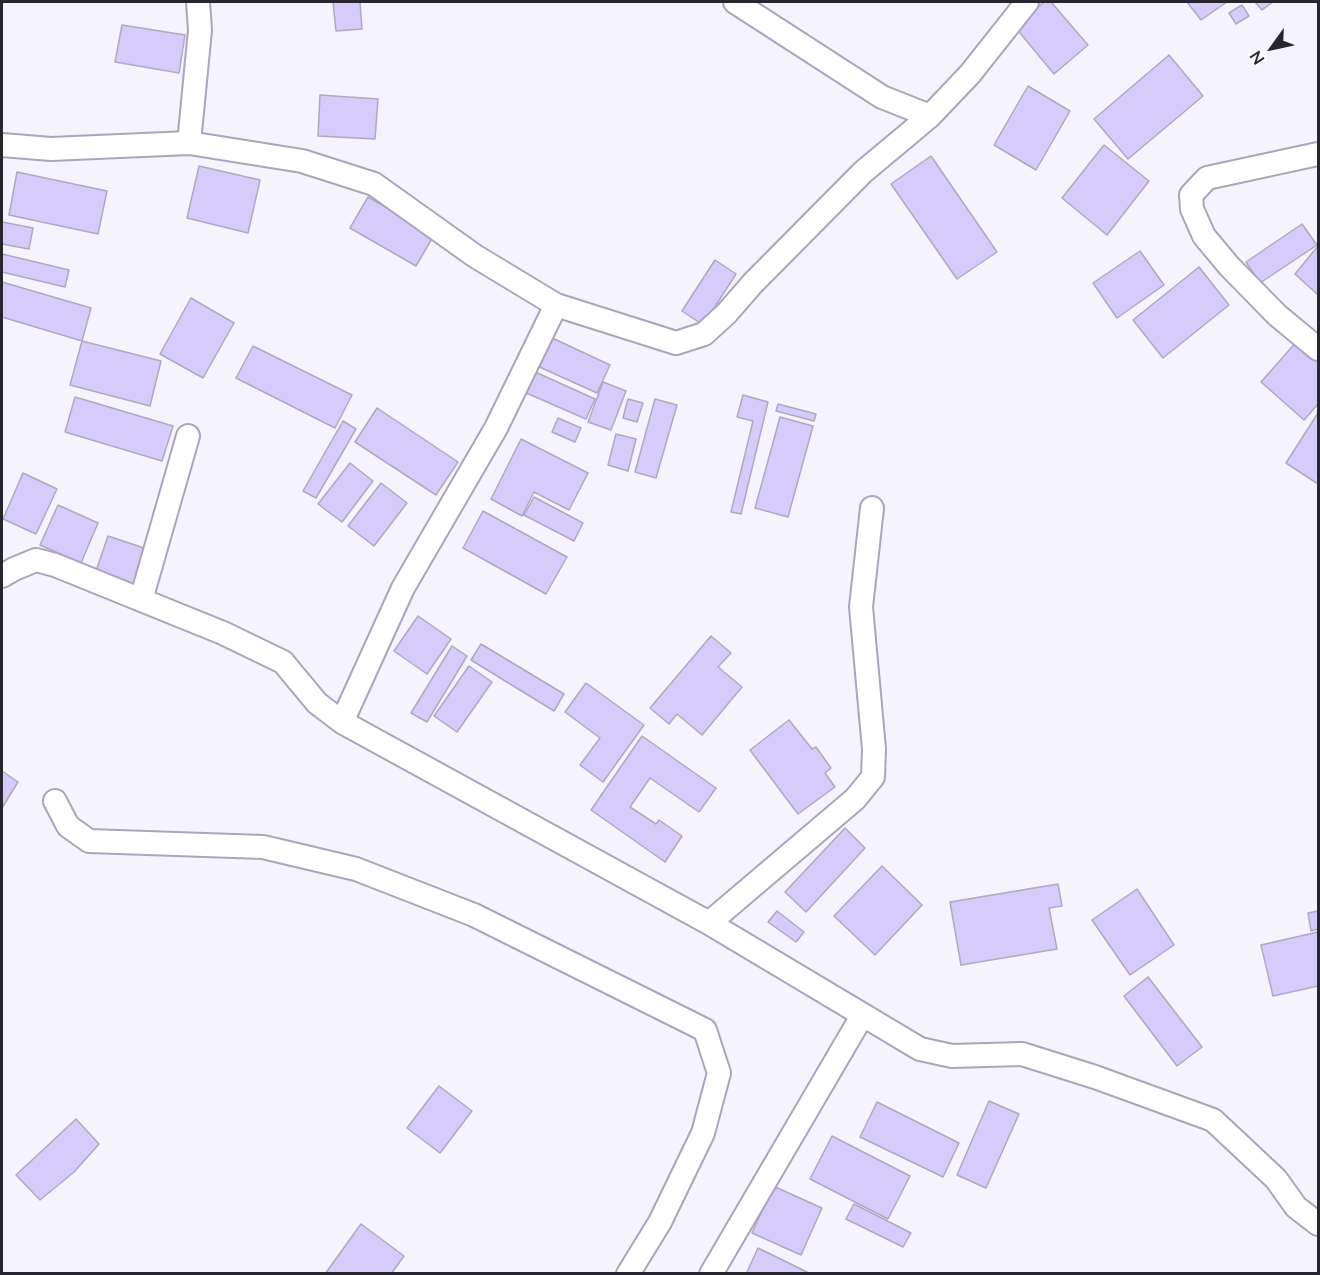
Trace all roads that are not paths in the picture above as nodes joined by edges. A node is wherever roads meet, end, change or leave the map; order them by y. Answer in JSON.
{"nodes":[{"id":1,"x":198,"y":2,"type":"edge"},
{"id":2,"x":735,"y":2,"type":"edge"},
{"id":3,"x":1027,"y":2,"type":"edge"},
{"id":4,"x":930,"y":116,"type":"junction"},
{"id":5,"x":189,"y":143,"type":"junction"},
{"id":6,"x":2,"y":145,"type":"edge"},
{"id":7,"x":1318,"y":154,"type":"edge"},
{"id":8,"x":556,"y":305,"type":"junction"},
{"id":9,"x":1318,"y":350,"type":"edge"},
{"id":10,"x":188,"y":436,"type":"dead end"},
{"id":11,"x":872,"y":508,"type":"dead end"},
{"id":12,"x":2,"y":576,"type":"edge"},
{"id":13,"x":141,"y":600,"type":"junction"},
{"id":14,"x":342,"y":722,"type":"junction"},
{"id":15,"x":55,"y":801,"type":"dead end"},
{"id":16,"x":709,"y":923,"type":"junction"},
{"id":17,"x":862,"y":1016,"type":"junction"},
{"id":18,"x":1318,"y":1224,"type":"edge"},
{"id":19,"x":628,"y":1274,"type":"edge"},
{"id":20,"x":711,"y":1274,"type":"edge"}],
"edges":[{"from":1,"to":5,"type":"street"},
{"from":2,"to":4,"type":"street"},
{"from":3,"to":4,"type":"street"},
{"from":4,"to":8,"type":"street"},
{"from":5,"to":6,"type":"street"},
{"from":5,"to":8,"type":"street"},
{"from":7,"to":9,"type":"street"},
{"from":8,"to":14,"type":"street"},
{"from":10,"to":13,"type":"street"},
{"from":11,"to":16,"type":"street"},
{"from":12,"to":13,"type":"street"},
{"from":13,"to":14,"type":"street"},
{"from":14,"to":16,"type":"street"},
{"from":15,"to":19,"type":"street"},
{"from":16,"to":17,"type":"street"},
{"from":17,"to":18,"type":"street"},
{"from":17,"to":20,"type":"street"}]}
